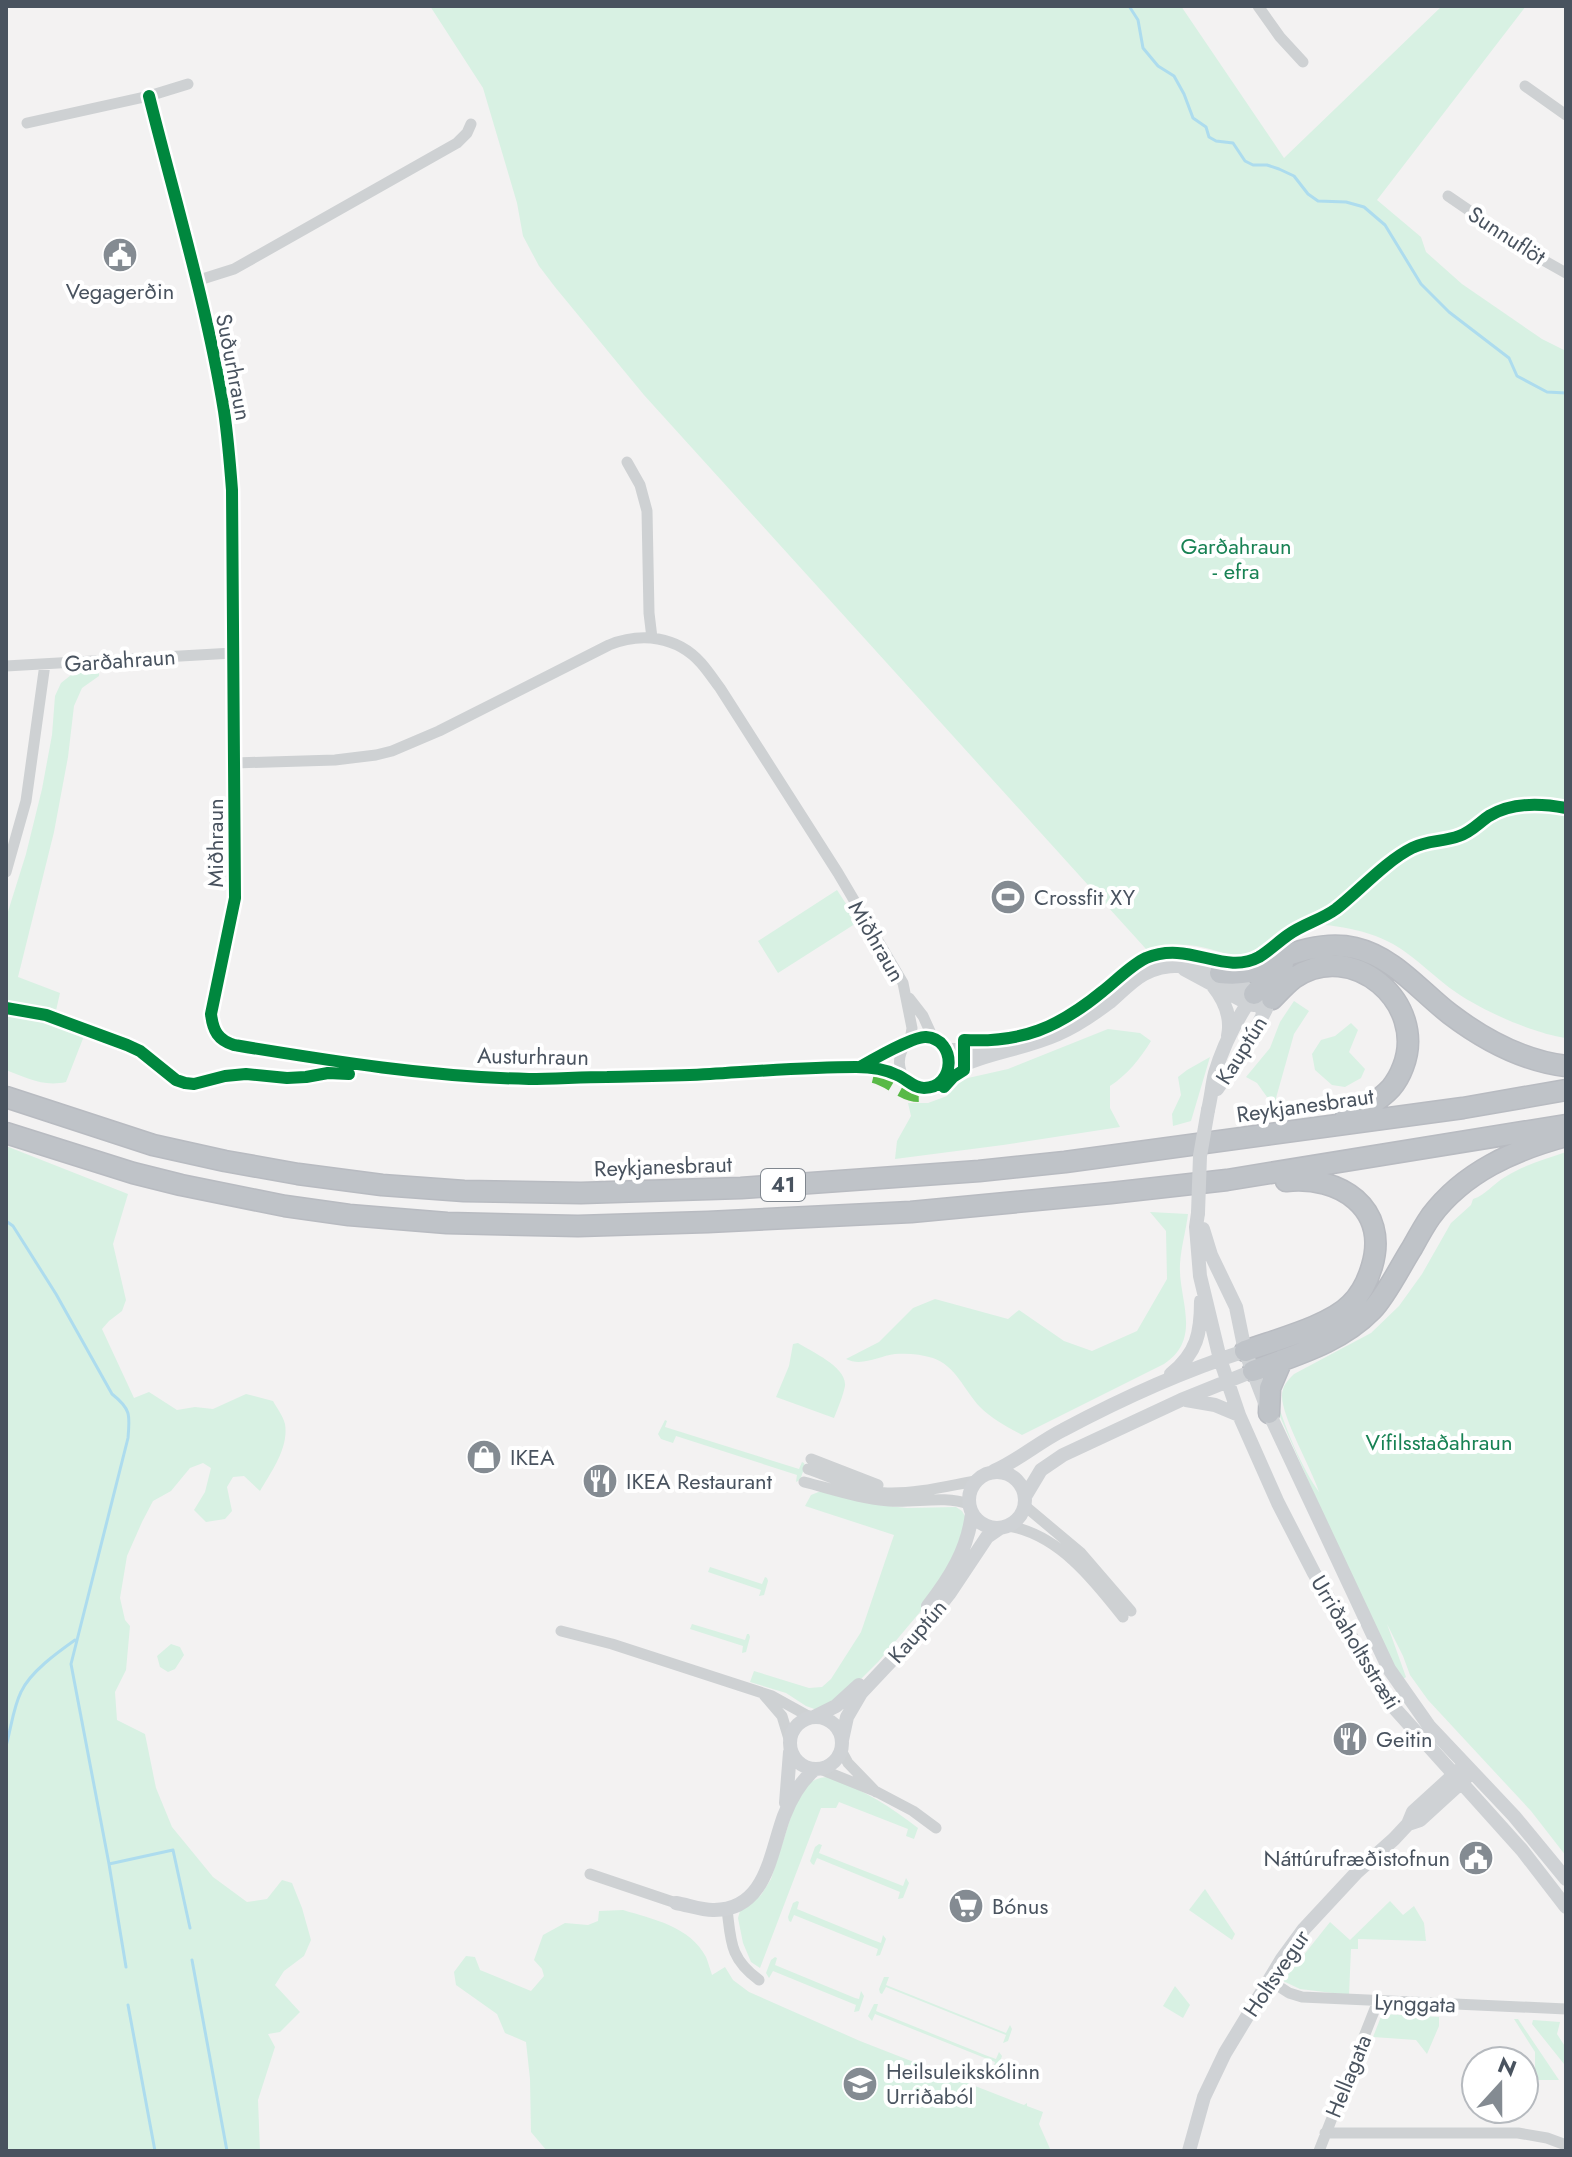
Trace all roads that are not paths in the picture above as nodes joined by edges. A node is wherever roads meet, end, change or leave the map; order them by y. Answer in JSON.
{"nodes":[{"id":1,"x":1258,"y":6,"type":"edge"},
{"id":2,"x":1303,"y":62,"type":"dead end"},
{"id":3,"x":188,"y":84,"type":"dead end"},
{"id":4,"x":1525,"y":86,"type":"dead end"},
{"id":5,"x":149,"y":96,"type":"junction"},
{"id":6,"x":1566,"y":115,"type":"edge"},
{"id":7,"x":27,"y":123,"type":"dead end"},
{"id":8,"x":471,"y":124,"type":"dead end"},
{"id":9,"x":1448,"y":196,"type":"dead end"},
{"id":10,"x":1566,"y":273,"type":"edge"},
{"id":11,"x":196,"y":281,"type":"junction"},
{"id":12,"x":627,"y":462,"type":"dead end"},
{"id":13,"x":652,"y":638,"type":"junction"},
{"id":14,"x":233,"y":653,"type":"junction"},
{"id":15,"x":45,"y":664,"type":"junction"},
{"id":16,"x":6,"y":666,"type":"edge"},
{"id":17,"x":235,"y":763,"type":"junction"},
{"id":18,"x":6,"y":872,"type":"edge"},
{"id":19,"x":1295,"y":953,"type":"junction"},
{"id":20,"x":1216,"y":978,"type":"junction"},
{"id":21,"x":906,"y":995,"type":"junction"},
{"id":22,"x":1259,"y":1003,"type":"junction"},
{"id":23,"x":214,"y":1030,"type":"joint"},
{"id":24,"x":933,"y":1038,"type":"junction"},
{"id":25,"x":908,"y":1043,"type":"junction"},
{"id":26,"x":1227,"y":1045,"type":"junction"},
{"id":27,"x":947,"y":1050,"type":"junction"},
{"id":28,"x":1005,"y":1050,"type":"junction"},
{"id":29,"x":1566,"y":1066,"type":"edge"},
{"id":30,"x":860,"y":1067,"type":"junction"},
{"id":31,"x":948,"y":1072,"type":"junction"},
{"id":32,"x":905,"y":1080,"type":"junction"},
{"id":33,"x":1566,"y":1090,"type":"edge"},
{"id":34,"x":6,"y":1097,"type":"edge"},
{"id":35,"x":1209,"y":1105,"type":"junction"},
{"id":36,"x":1566,"y":1125,"type":"edge"},
{"id":37,"x":1332,"y":1126,"type":"junction"},
{"id":38,"x":6,"y":1133,"type":"edge"},
{"id":39,"x":1566,"y":1136,"type":"edge"},
{"id":40,"x":1111,"y":1193,"type":"junction"},
{"id":41,"x":1198,"y":1213,"type":"junction"},
{"id":42,"x":1200,"y":1276,"type":"junction"},
{"id":43,"x":1245,"y":1351,"type":"junction"},
{"id":44,"x":1220,"y":1359,"type":"junction"},
{"id":45,"x":1282,"y":1360,"type":"junction"},
{"id":46,"x":1253,"y":1371,"type":"junction"},
{"id":47,"x":1227,"y":1381,"type":"junction"},
{"id":48,"x":1163,"y":1382,"type":"junction"},
{"id":49,"x":1181,"y":1400,"type":"junction"},
{"id":50,"x":1269,"y":1413,"type":"junction"},
{"id":51,"x":1239,"y":1415,"type":"junction"},
{"id":52,"x":810,"y":1464,"type":"dead end"},
{"id":53,"x":994,"y":1471,"type":"junction"},
{"id":54,"x":975,"y":1481,"type":"junction"},
{"id":55,"x":804,"y":1482,"type":"dead end"},
{"id":56,"x":1025,"y":1501,"type":"junction"},
{"id":57,"x":971,"y":1508,"type":"junction"},
{"id":58,"x":1004,"y":1527,"type":"junction"},
{"id":59,"x":561,"y":1631,"type":"dead end"},
{"id":60,"x":764,"y":1695,"type":"junction"},
{"id":61,"x":812,"y":1717,"type":"junction"},
{"id":62,"x":790,"y":1745,"type":"junction"},
{"id":63,"x":842,"y":1745,"type":"junction"},
{"id":64,"x":1469,"y":1768,"type":"junction"},
{"id":65,"x":817,"y":1770,"type":"junction"},
{"id":66,"x":1457,"y":1779,"type":"junction"},
{"id":67,"x":877,"y":1792,"type":"junction"},
{"id":68,"x":785,"y":1813,"type":"junction"},
{"id":69,"x":936,"y":1828,"type":"dead end"},
{"id":70,"x":590,"y":1874,"type":"dead end"},
{"id":71,"x":1566,"y":1879,"type":"edge"},
{"id":72,"x":676,"y":1903,"type":"joint"},
{"id":73,"x":1566,"y":1907,"type":"edge"},
{"id":74,"x":727,"y":1909,"type":"junction"},
{"id":75,"x":759,"y":1980,"type":"dead end"},
{"id":76,"x":1269,"y":1980,"type":"junction"},
{"id":77,"x":1378,"y":2001,"type":"junction"},
{"id":78,"x":1566,"y":2009,"type":"edge"},
{"id":79,"x":1325,"y":2133,"type":"junction"},
{"id":80,"x":1566,"y":2145,"type":"edge"},
{"id":81,"x":1189,"y":2151,"type":"edge"},
{"id":82,"x":1319,"y":2151,"type":"edge"}],
"edges":[{"from":1,"to":2,"type":"street"},
{"from":3,"to":5,"type":"street"},
{"from":4,"to":6,"type":"street"},
{"from":5,"to":7,"type":"street"},
{"from":5,"to":11,"type":"street","name":"Suðurhraun"},
{"from":8,"to":11,"type":"street"},
{"from":9,"to":10,"type":"street","name":"Sunnuflöt"},
{"from":11,"to":14,"type":"street","name":"Suðurhraun"},
{"from":12,"to":13,"type":"street"},
{"from":13,"to":17,"type":"street"},
{"from":13,"to":21,"type":"street","name":"Miðhraun"},
{"from":14,"to":15,"type":"street","name":"Garðahraun"},
{"from":14,"to":17,"type":"street","name":"Miðhraun"},
{"from":15,"to":16,"type":"street","name":"Garðahraun"},
{"from":15,"to":18,"type":"street"},
{"from":17,"to":23,"type":"street","name":"Miðhraun"},
{"from":19,"to":20,"type":"highway"},
{"from":19,"to":22,"type":"highway"},
{"from":19,"to":29,"type":"highway"},
{"from":20,"to":22,"type":"street","name":"Austurhraun"},
{"from":20,"to":26,"type":"street"},
{"from":20,"to":28,"type":"street","name":"Austurhraun"},
{"from":21,"to":24,"type":"street","name":"Miðhraun"},
{"from":21,"to":25,"type":"street","name":"Miðhraun"},
{"from":22,"to":26,"type":"street","name":"Kauptún"},
{"from":22,"to":35,"type":"street","name":"Kauptún"},
{"from":22,"to":37,"type":"highway"},
{"from":23,"to":30,"type":"street","name":"Austurhraun"},
{"from":24,"to":25,"type":"street","name":"Austurhraun"},
{"from":24,"to":27,"type":"street"},
{"from":25,"to":30,"type":"street","name":"Austurhraun"},
{"from":25,"to":32,"type":"street"},
{"from":26,"to":35,"type":"street","name":"Kauptún"},
{"from":27,"to":28,"type":"street","name":"Austurhraun"},
{"from":27,"to":31,"type":"street"},
{"from":28,"to":31,"type":"street","name":"Austurhraun"},
{"from":30,"to":32,"type":"street","name":"Austurhraun"},
{"from":31,"to":32,"type":"street","name":"Austurhraun"},
{"from":33,"to":37,"type":"highway","name":"Reykjanesbraut","number":"41"},
{"from":34,"to":37,"type":"highway","name":"Reykjanesbraut","number":"41"},
{"from":35,"to":41,"type":"street","name":"Kauptún","bridge":true},
{"from":36,"to":40,"type":"highway","number":"41"},
{"from":38,"to":40,"type":"highway","number":"41"},
{"from":39,"to":45,"type":"highway"},
{"from":40,"to":43,"type":"highway"},
{"from":41,"to":42,"type":"street","name":"Kauptún"},
{"from":41,"to":43,"type":"street","name":"Kauptún"},
{"from":42,"to":44,"type":"street","name":"Kauptún"},
{"from":42,"to":48,"type":"street"},
{"from":43,"to":44,"type":"street"},
{"from":43,"to":46,"type":"street","name":"Urriðaholtsstræti"},
{"from":44,"to":47,"type":"street","name":"Kauptún"},
{"from":44,"to":48,"type":"street"},
{"from":45,"to":46,"type":"highway"},
{"from":45,"to":50,"type":"highway"},
{"from":46,"to":47,"type":"street","name":"Kauptún"},
{"from":46,"to":50,"type":"street","name":"Urriðaholtsstræti"},
{"from":47,"to":49,"type":"street","name":"Kauptún"},
{"from":47,"to":51,"type":"street","name":"Urriðaholtsstræti"},
{"from":48,"to":53,"type":"street"},
{"from":49,"to":51,"type":"street"},
{"from":49,"to":56,"type":"street","name":"Kauptún"},
{"from":50,"to":64,"type":"street","name":"Urriðaholtsstræti"},
{"from":51,"to":66,"type":"street","name":"Urriðaholtsstræti"},
{"from":52,"to":54,"type":"street"},
{"from":53,"to":54,"type":"street"},
{"from":53,"to":56,"type":"street"},
{"from":54,"to":57,"type":"street","name":"Kauptún"},
{"from":55,"to":57,"type":"street"},
{"from":56,"to":58,"type":"street","name":"Kauptún"},
{"from":56,"to":58,"type":"street"},
{"from":57,"to":58,"type":"street"},
{"from":57,"to":61,"type":"street","name":"Kauptún"},
{"from":58,"to":63,"type":"street","name":"Kauptún"},
{"from":59,"to":60,"type":"street"},
{"from":60,"to":61,"type":"street"},
{"from":60,"to":62,"type":"street"},
{"from":61,"to":62,"type":"street","name":"Kauptún"},
{"from":61,"to":63,"type":"street"},
{"from":62,"to":65,"type":"street"},
{"from":62,"to":68,"type":"street","name":"Kauptún"},
{"from":63,"to":65,"type":"street","name":"Kauptún"},
{"from":63,"to":67,"type":"street"},
{"from":64,"to":66,"type":"street","name":"Holtsvegur"},
{"from":64,"to":71,"type":"street","name":"Urriðaholtsstræti"},
{"from":65,"to":67,"type":"street"},
{"from":65,"to":68,"type":"street","name":"Kauptún"},
{"from":66,"to":73,"type":"street","name":"Urriðaholtsstræti"},
{"from":66,"to":76,"type":"street","name":"Holtsvegur"},
{"from":67,"to":69,"type":"street"},
{"from":68,"to":74,"type":"street","name":"Kauptún"},
{"from":70,"to":72,"type":"street"},
{"from":72,"to":74,"type":"street"},
{"from":74,"to":75,"type":"street"},
{"from":76,"to":77,"type":"street","name":"Lynggata"},
{"from":76,"to":81,"type":"street","name":"Holtsvegur"},
{"from":77,"to":78,"type":"street","name":"Lynggata"},
{"from":77,"to":79,"type":"street","name":"Hellagata"},
{"from":79,"to":80,"type":"street"},
{"from":79,"to":82,"type":"street","name":"Hellagata"}]}
